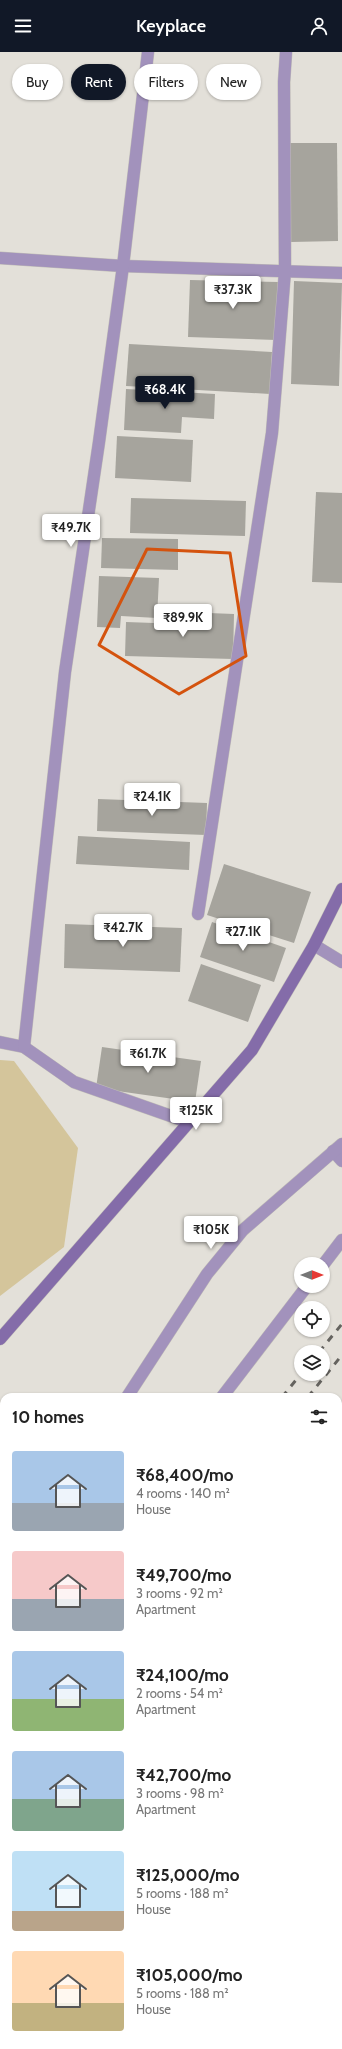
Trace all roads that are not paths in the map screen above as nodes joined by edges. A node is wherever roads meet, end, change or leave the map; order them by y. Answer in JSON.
{"nodes":[{"id":1,"x":148,"y":52,"type":"edge"},
{"id":2,"x":286,"y":52,"type":"edge"},
{"id":3,"x":0,"y":258,"type":"edge"},
{"id":4,"x":123,"y":266,"type":"junction"},
{"id":5,"x":285,"y":271,"type":"junction"},
{"id":6,"x":342,"y":273,"type":"edge"},
{"id":7,"x":342,"y":889,"type":"edge"},
{"id":8,"x":198,"y":914,"type":"dead end"},
{"id":9,"x":314,"y":945,"type":"junction"},
{"id":10,"x":342,"y":962,"type":"edge"},
{"id":11,"x":0,"y":1042,"type":"edge"},
{"id":12,"x":24,"y":1047,"type":"junction"},
{"id":13,"x":188,"y":1122,"type":"junction"},
{"id":14,"x":337,"y":1148,"type":"edge"},
{"id":15,"x":342,"y":1161,"type":"edge"},
{"id":16,"x":342,"y":1240,"type":"edge"},
{"id":17,"x":329,"y":1257,"type":"edge"},
{"id":18,"x":302,"y":1293,"type":"edge"},
{"id":19,"x":0,"y":1339,"type":"edge"},
{"id":20,"x":130,"y":1393,"type":"edge"},
{"id":21,"x":225,"y":1393,"type":"edge"}],
"edges":[{"from":1,"to":4,"type":"street"},
{"from":2,"to":5,"type":"street"},
{"from":3,"to":4,"type":"street"},
{"from":4,"to":5,"type":"street"},
{"from":4,"to":12,"type":"street"},
{"from":5,"to":6,"type":"street"},
{"from":5,"to":8,"type":"street"},
{"from":7,"to":9,"type":"street"},
{"from":9,"to":10,"type":"street"},
{"from":9,"to":13,"type":"street"},
{"from":11,"to":12,"type":"street"},
{"from":12,"to":13,"type":"street"},
{"from":13,"to":19,"type":"street"},
{"from":14,"to":15,"type":"street"},
{"from":14,"to":20,"type":"street"},
{"from":16,"to":17,"type":"street"},
{"from":18,"to":21,"type":"street"}]}
